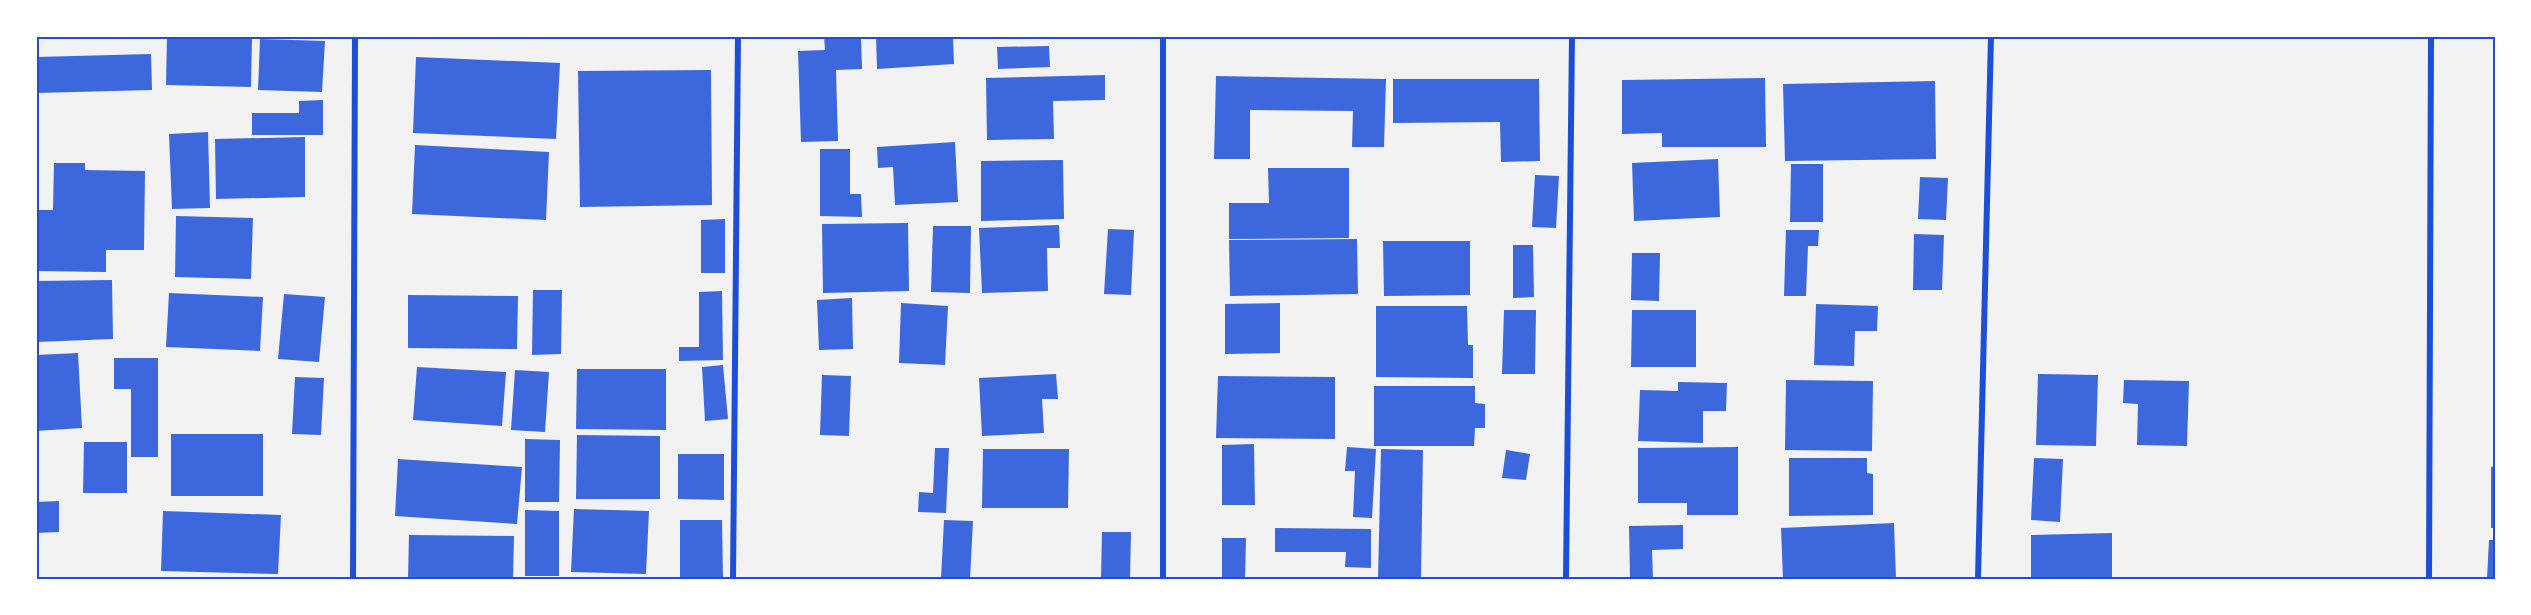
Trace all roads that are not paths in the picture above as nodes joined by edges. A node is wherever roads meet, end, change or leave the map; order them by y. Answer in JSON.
{"nodes":[{"id":1,"x":355,"y":36,"type":"edge"},
{"id":2,"x":738,"y":36,"type":"edge"},
{"id":3,"x":1162,"y":36,"type":"edge"},
{"id":4,"x":1572,"y":36,"type":"edge"},
{"id":5,"x":1991,"y":36,"type":"edge"},
{"id":6,"x":2431,"y":36,"type":"edge"},
{"id":7,"x":354,"y":579,"type":"edge"},
{"id":8,"x":733,"y":579,"type":"edge"},
{"id":9,"x":1163,"y":579,"type":"edge"},
{"id":10,"x":1566,"y":579,"type":"edge"},
{"id":11,"x":1978,"y":579,"type":"edge"},
{"id":12,"x":2429,"y":579,"type":"edge"}],
"edges":[{"from":1,"to":7,"type":"street"},
{"from":2,"to":8,"type":"street"},
{"from":3,"to":9,"type":"street"},
{"from":4,"to":10,"type":"street"},
{"from":5,"to":11,"type":"street"},
{"from":6,"to":12,"type":"street"}]}
